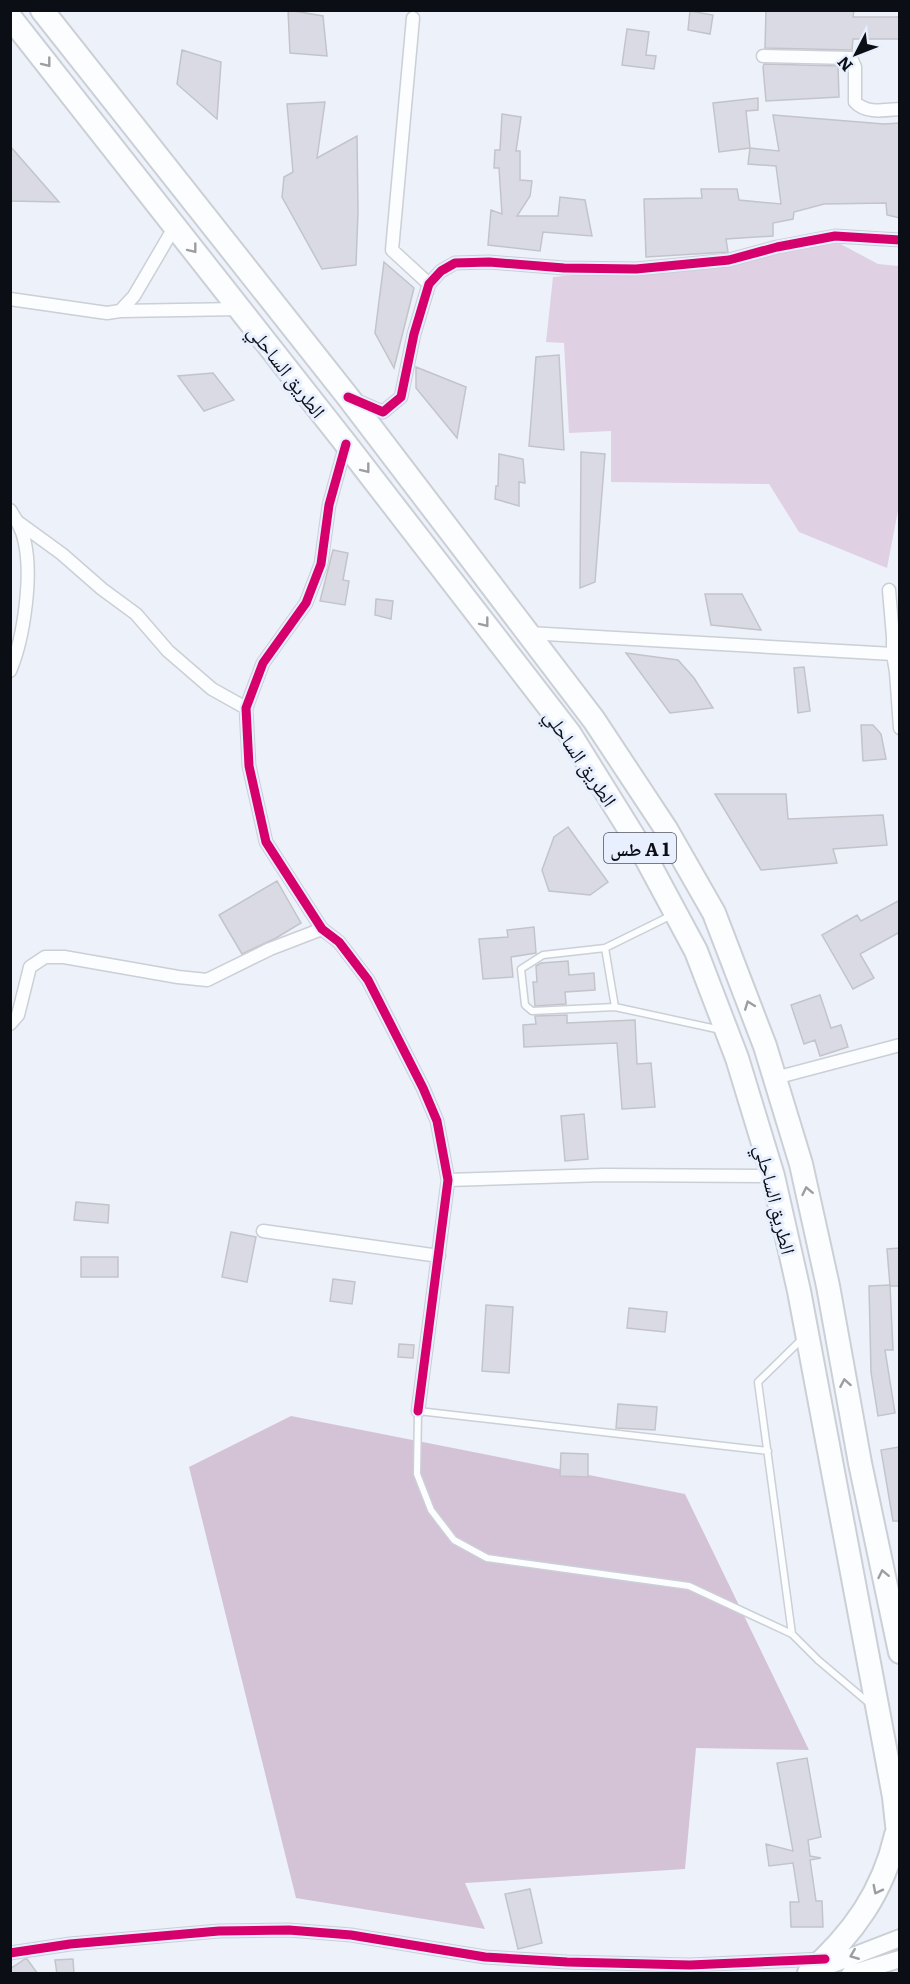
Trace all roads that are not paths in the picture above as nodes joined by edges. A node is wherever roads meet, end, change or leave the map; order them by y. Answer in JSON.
{"nodes":[{"id":1,"x":42,"y":10,"type":"edge"},
{"id":2,"x":10,"y":17,"type":"edge"},
{"id":3,"x":413,"y":18,"type":"dead end"},
{"id":4,"x":764,"y":56,"type":"dead end"},
{"id":5,"x":900,"y":109,"type":"edge"},
{"id":6,"x":175,"y":226,"type":"junction"},
{"id":7,"x":900,"y":240,"type":"edge"},
{"id":8,"x":429,"y":284,"type":"junction"},
{"id":9,"x":10,"y":299,"type":"edge"},
{"id":10,"x":240,"y":309,"type":"junction"},
{"id":11,"x":120,"y":311,"type":"junction"},
{"id":12,"x":348,"y":397,"type":"junction"},
{"id":13,"x":346,"y":444,"type":"junction"},
{"id":14,"x":10,"y":510,"type":"edge"},
{"id":15,"x":18,"y":522,"type":"junction"},
{"id":16,"x":889,"y":590,"type":"dead end"},
{"id":17,"x":528,"y":633,"type":"junction"},
{"id":18,"x":893,"y":654,"type":"junction"},
{"id":19,"x":10,"y":671,"type":"edge"},
{"id":20,"x":246,"y":708,"type":"junction"},
{"id":21,"x":900,"y":728,"type":"edge"},
{"id":22,"x":676,"y":913,"type":"junction"},
{"id":23,"x":322,"y":929,"type":"junction"},
{"id":24,"x":605,"y":948,"type":"junction"},
{"id":25,"x":615,"y":1007,"type":"junction"},
{"id":26,"x":10,"y":1024,"type":"edge"},
{"id":27,"x":727,"y":1031,"type":"junction"},
{"id":28,"x":900,"y":1045,"type":"edge"},
{"id":29,"x":774,"y":1078,"type":"junction"},
{"id":30,"x":773,"y":1176,"type":"junction"},
{"id":31,"x":448,"y":1180,"type":"junction"},
{"id":32,"x":263,"y":1231,"type":"dead end"},
{"id":33,"x":439,"y":1256,"type":"junction"},
{"id":34,"x":807,"y":1334,"type":"junction"},
{"id":35,"x":418,"y":1411,"type":"junction"},
{"id":36,"x":768,"y":1451,"type":"junction"},
{"id":37,"x":896,"y":1612,"type":"edge"},
{"id":38,"x":792,"y":1634,"type":"junction"},
{"id":39,"x":900,"y":1652,"type":"edge"},
{"id":40,"x":878,"y":1711,"type":"junction"},
{"id":41,"x":898,"y":1843,"type":"edge"},
{"id":42,"x":900,"y":1938,"type":"edge"},
{"id":43,"x":10,"y":1953,"type":"edge"},
{"id":44,"x":900,"y":1959,"type":"edge"},
{"id":45,"x":814,"y":1969,"type":"edge"},
{"id":46,"x":850,"y":1974,"type":"edge"}],
"edges":[{"from":1,"to":12,"type":"highway","name":"الطريق الساحلي","number":"طس A 1"},
{"from":2,"to":6,"type":"highway","name":"الطريق الساحلي","number":"طس A 1","one_way":true},
{"from":3,"to":8,"type":"street"},
{"from":4,"to":5,"type":"street"},
{"from":6,"to":10,"type":"highway","name":"الطريق الساحلي","number":"طس A 1","one_way":true},
{"from":6,"to":11,"type":"street"},
{"from":7,"to":8,"type":"street"},
{"from":8,"to":12,"type":"street"},
{"from":9,"to":11,"type":"street"},
{"from":10,"to":11,"type":"street"},
{"from":10,"to":13,"type":"highway","name":"الطريق الساحلي","number":"طس A 1"},
{"from":12,"to":17,"type":"highway","name":"الطريق الساحلي","number":"طس A 1"},
{"from":13,"to":20,"type":"street"},
{"from":13,"to":22,"type":"highway","name":"الطريق الساحلي","number":"طس A 1","one_way":true},
{"from":14,"to":15,"type":"street"},
{"from":15,"to":19,"type":"street"},
{"from":15,"to":20,"type":"street"},
{"from":16,"to":18,"type":"street"},
{"from":17,"to":18,"type":"street"},
{"from":29,"to":17,"type":"highway","name":"الطريق الساحلي","number":"طس A 1","one_way":true},
{"from":18,"to":21,"type":"street"},
{"from":20,"to":23,"type":"street"},
{"from":22,"to":24,"type":"lane"},
{"from":22,"to":27,"type":"highway","name":"الطريق الساحلي","number":"طس A 1"},
{"from":23,"to":26,"type":"street"},
{"from":23,"to":31,"type":"street"},
{"from":24,"to":25,"type":"lane"},
{"from":24,"to":25,"type":"lane"},
{"from":25,"to":27,"type":"lane"},
{"from":27,"to":30,"type":"highway","name":"الطريق الساحلي","number":"طس A 1"},
{"from":28,"to":29,"type":"street"},
{"from":37,"to":29,"type":"highway","name":"الطريق الساحلي","number":"طس A 1","one_way":true},
{"from":30,"to":31,"type":"street"},
{"from":30,"to":34,"type":"highway","name":"الطريق الساحلي","number":"طس A 1"},
{"from":31,"to":33,"type":"street"},
{"from":32,"to":33,"type":"street"},
{"from":33,"to":35,"type":"street"},
{"from":34,"to":36,"type":"lane"},
{"from":34,"to":40,"type":"highway","name":"الطريق الساحلي","number":"طس A 1"},
{"from":35,"to":36,"type":"lane"},
{"from":35,"to":38,"type":"lane"},
{"from":36,"to":38,"type":"lane"},
{"from":37,"to":39,"type":"highway","name":"الطريق الساحلي","number":"طس A 1"},
{"from":38,"to":40,"type":"lane"},
{"from":40,"to":41,"type":"highway","name":"الطريق الساحلي","number":"طس A 1"},
{"from":41,"to":45,"type":"highway","name":"الطريق الساحلي","one_way":true},
{"from":42,"to":45,"type":"street","one_way":true},
{"from":43,"to":45,"type":"street"},
{"from":44,"to":46,"type":"street"}]}
